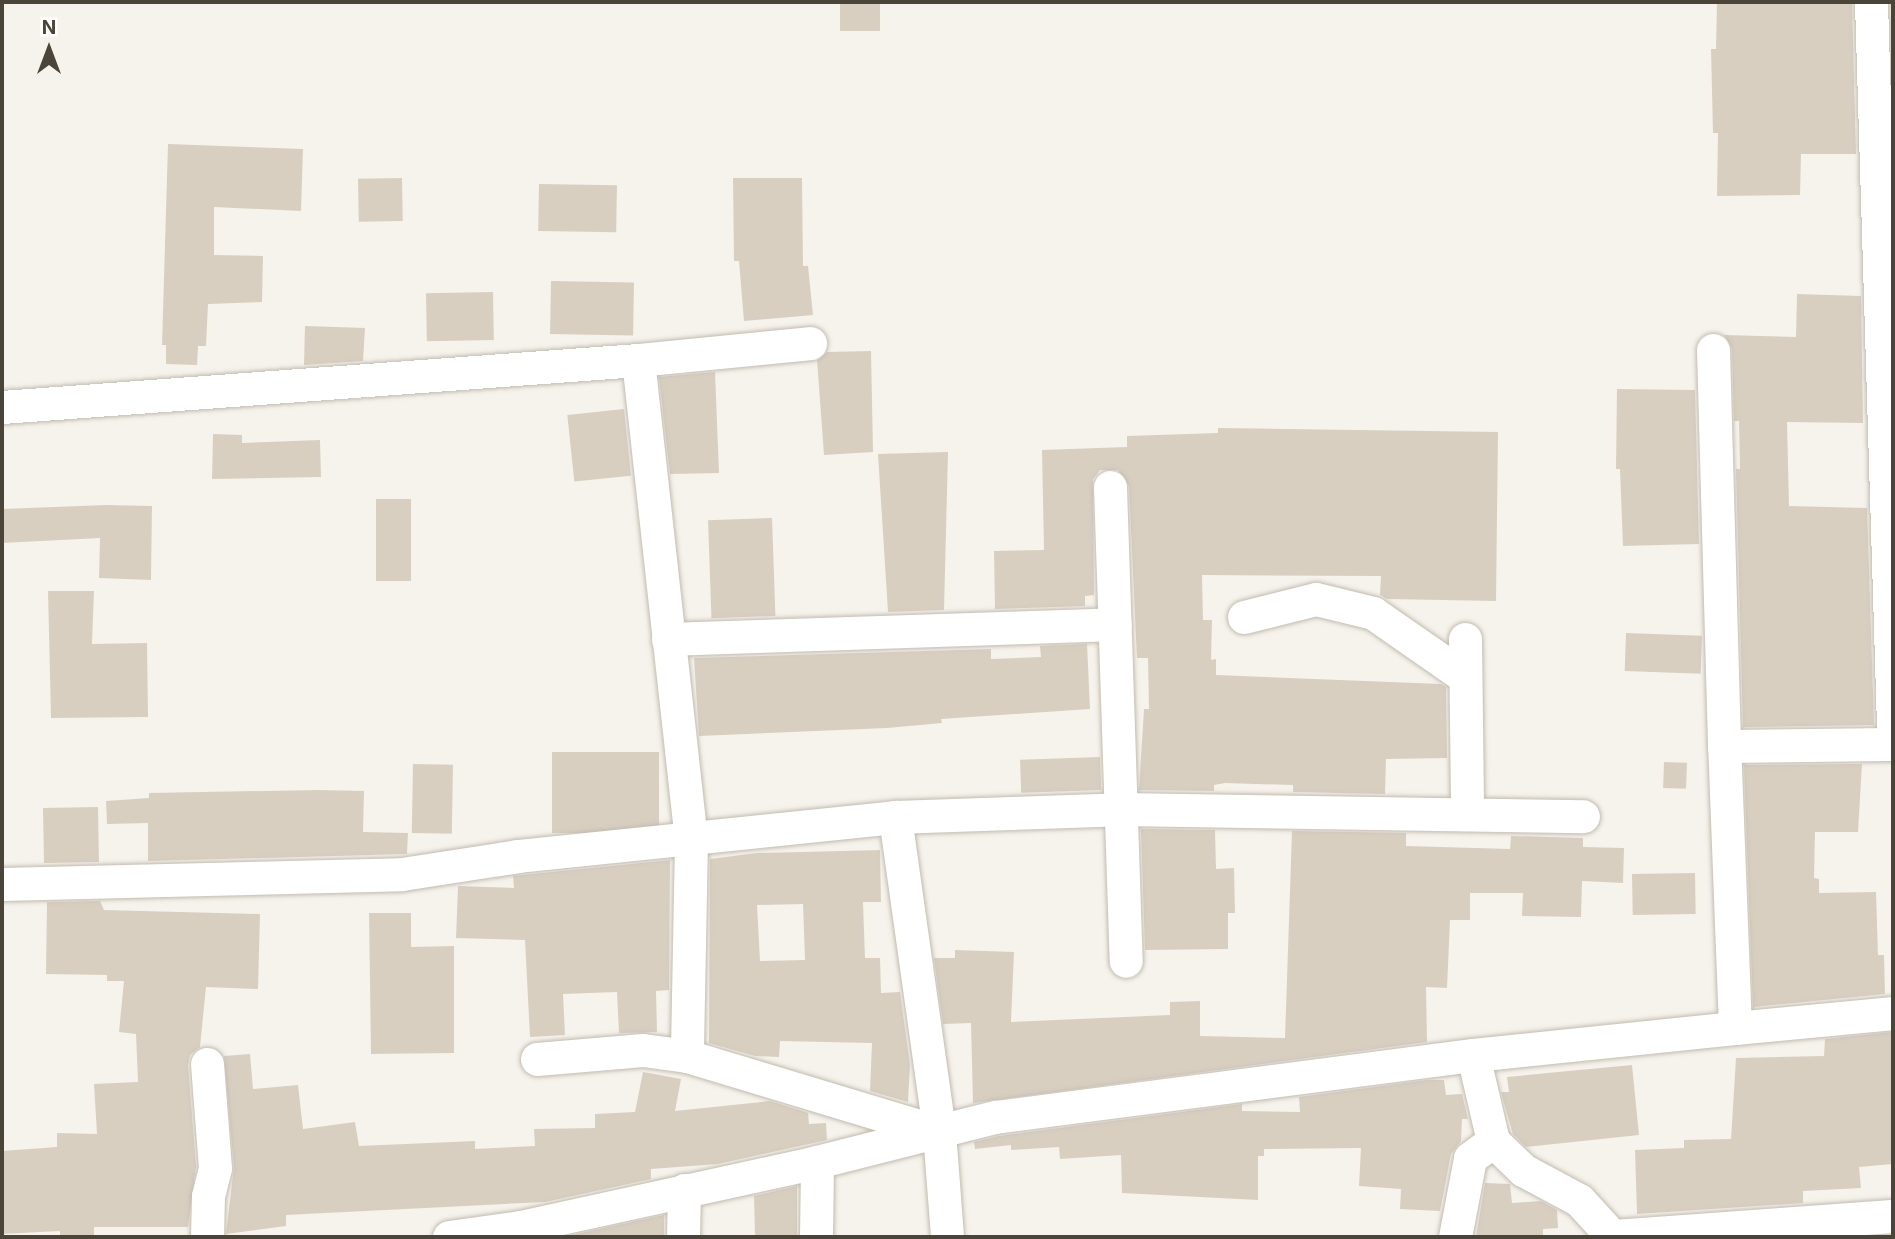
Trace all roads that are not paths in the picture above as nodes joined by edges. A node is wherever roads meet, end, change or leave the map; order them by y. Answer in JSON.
{"nodes":[{"id":1,"x":1879,"y":16,"type":"edge"},
{"id":2,"x":1885,"y":211,"type":"edge"},
{"id":3,"x":810,"y":343,"type":"dead end"},
{"id":4,"x":1713,"y":350,"type":"dead end"},
{"id":5,"x":638,"y":360,"type":"junction"},
{"id":6,"x":1888,"y":402,"type":"edge"},
{"id":7,"x":2,"y":407,"type":"edge"},
{"id":8,"x":1110,"y":487,"type":"dead end"},
{"id":9,"x":1244,"y":617,"type":"dead end"},
{"id":10,"x":1115,"y":624,"type":"junction"},
{"id":11,"x":668,"y":639,"type":"junction"},
{"id":12,"x":1465,"y":639,"type":"dead end"},
{"id":13,"x":1465,"y":677,"type":"junction"},
{"id":14,"x":1893,"y":725,"type":"edge"},
{"id":15,"x":1893,"y":744,"type":"edge"},
{"id":16,"x":1724,"y":746,"type":"junction"},
{"id":17,"x":1120,"y":809,"type":"junction"},
{"id":18,"x":1467,"y":814,"type":"junction"},
{"id":19,"x":1583,"y":816,"type":"dead end"},
{"id":20,"x":895,"y":817,"type":"junction"},
{"id":21,"x":691,"y":840,"type":"junction"},
{"id":22,"x":2,"y":884,"type":"edge"},
{"id":23,"x":1126,"y":961,"type":"dead end"},
{"id":24,"x":1893,"y":1013,"type":"edge"},
{"id":25,"x":1735,"y":1028,"type":"junction"},
{"id":26,"x":1473,"y":1055,"type":"junction"},
{"id":27,"x":687,"y":1056,"type":"junction"},
{"id":28,"x":537,"y":1059,"type":"dead end"},
{"id":29,"x":207,"y":1063,"type":"dead end"},
{"id":30,"x":939,"y":1132,"type":"junction"},
{"id":31,"x":1493,"y":1141,"type":"junction"},
{"id":32,"x":817,"y":1162,"type":"junction"},
{"id":33,"x":684,"y":1190,"type":"junction"},
{"id":34,"x":1893,"y":1216,"type":"edge"},
{"id":35,"x":520,"y":1232,"type":"edge"},
{"id":36,"x":207,"y":1237,"type":"edge"},
{"id":37,"x":449,"y":1237,"type":"edge"},
{"id":38,"x":683,"y":1237,"type":"edge"},
{"id":39,"x":816,"y":1237,"type":"edge"},
{"id":40,"x":947,"y":1237,"type":"edge"},
{"id":41,"x":1455,"y":1237,"type":"edge"},
{"id":42,"x":1613,"y":1237,"type":"edge"}],
"edges":[{"from":1,"to":2,"type":"street"},
{"from":2,"to":6,"type":"street"},
{"from":3,"to":5,"type":"street"},
{"from":4,"to":16,"type":"street"},
{"from":5,"to":7,"type":"street"},
{"from":5,"to":11,"type":"street"},
{"from":6,"to":14,"type":"street"},
{"from":8,"to":10,"type":"street"},
{"from":9,"to":13,"type":"street"},
{"from":10,"to":11,"type":"street"},
{"from":10,"to":17,"type":"street"},
{"from":11,"to":21,"type":"street"},
{"from":12,"to":13,"type":"street"},
{"from":13,"to":18,"type":"street"},
{"from":15,"to":16,"type":"street"},
{"from":16,"to":25,"type":"street"},
{"from":17,"to":18,"type":"street"},
{"from":17,"to":20,"type":"street"},
{"from":17,"to":23,"type":"street"},
{"from":18,"to":19,"type":"street"},
{"from":20,"to":21,"type":"street"},
{"from":20,"to":30,"type":"street"},
{"from":21,"to":22,"type":"street"},
{"from":21,"to":27,"type":"street"},
{"from":24,"to":25,"type":"street"},
{"from":25,"to":26,"type":"street"},
{"from":26,"to":30,"type":"street"},
{"from":26,"to":31,"type":"street"},
{"from":27,"to":28,"type":"street"},
{"from":27,"to":30,"type":"street"},
{"from":29,"to":36,"type":"street"},
{"from":30,"to":32,"type":"street"},
{"from":30,"to":40,"type":"street"},
{"from":31,"to":41,"type":"street"},
{"from":31,"to":42,"type":"street"},
{"from":32,"to":33,"type":"street"},
{"from":32,"to":39,"type":"street"},
{"from":33,"to":35,"type":"street"},
{"from":33,"to":38,"type":"street"},
{"from":34,"to":42,"type":"street"},
{"from":35,"to":37,"type":"street"}]}
